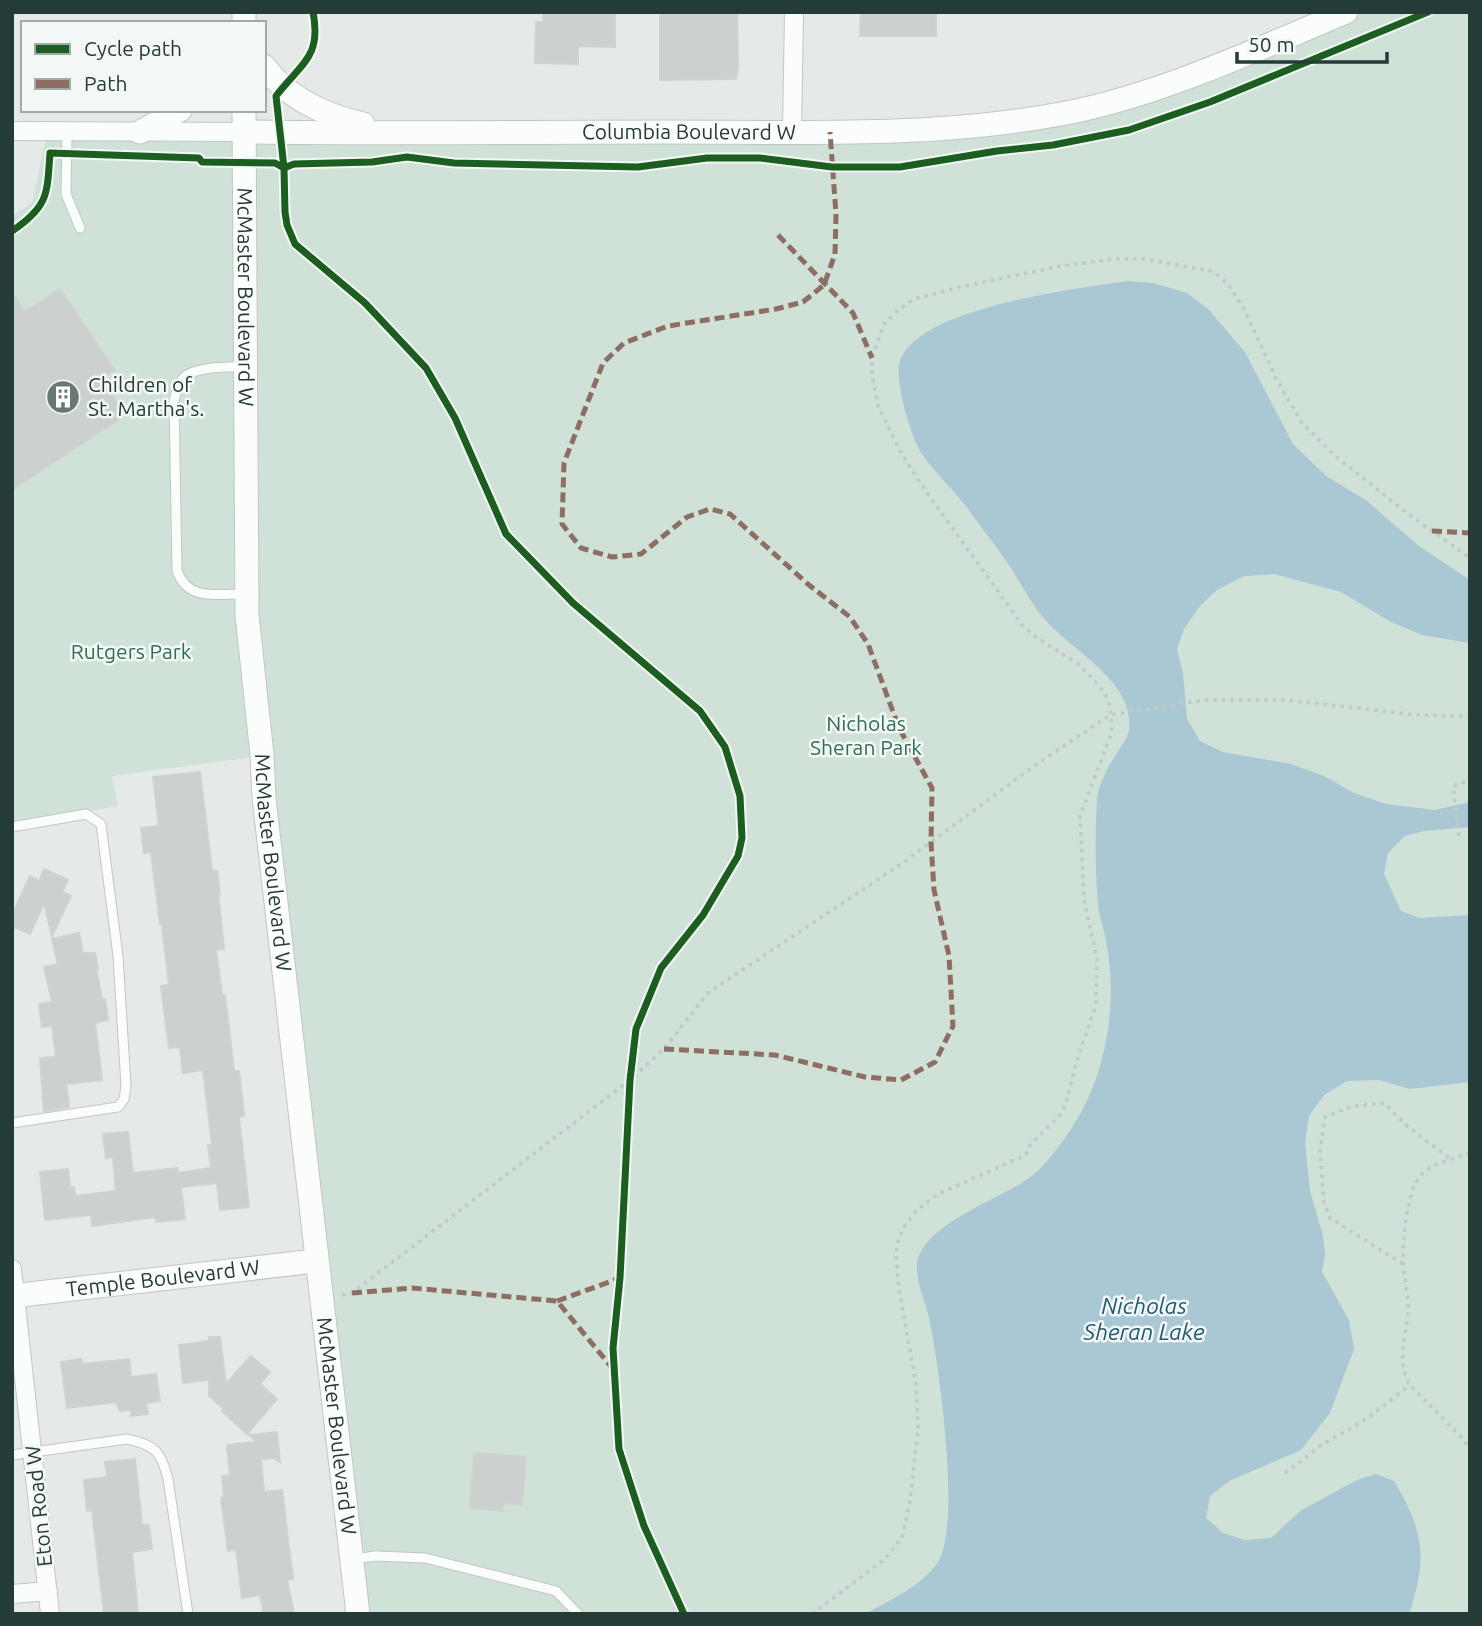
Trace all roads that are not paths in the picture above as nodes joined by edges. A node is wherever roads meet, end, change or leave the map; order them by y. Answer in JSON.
{"nodes":[{"id":1,"x":794,"y":12,"type":"edge"},
{"id":2,"x":1346,"y":12,"type":"edge"},
{"id":3,"x":266,"y":69,"type":"edge"},
{"id":4,"x":176,"y":112,"type":"edge"},
{"id":5,"x":244,"y":121,"type":"edge"},
{"id":6,"x":12,"y":131,"type":"edge"},
{"id":7,"x":397,"y":131,"type":"junction"},
{"id":8,"x":67,"y":132,"type":"junction"},
{"id":9,"x":140,"y":132,"type":"junction"},
{"id":10,"x":792,"y":132,"type":"junction"},
{"id":11,"x":80,"y":228,"type":"dead end"},
{"id":12,"x":245,"y":366,"type":"junction"},
{"id":13,"x":247,"y":594,"type":"junction"},
{"id":14,"x":12,"y":827,"type":"edge"},
{"id":15,"x":12,"y":1123,"type":"edge"},
{"id":16,"x":316,"y":1261,"type":"junction"},
{"id":17,"x":12,"y":1269,"type":"edge"},
{"id":18,"x":14,"y":1296,"type":"edge"},
{"id":19,"x":33,"y":1452,"type":"junction"},
{"id":20,"x":12,"y":1455,"type":"edge"},
{"id":21,"x":351,"y":1559,"type":"junction"},
{"id":22,"x":48,"y":1591,"type":"junction"},
{"id":23,"x":12,"y":1594,"type":"edge"},
{"id":24,"x":50,"y":1614,"type":"edge"},
{"id":25,"x":188,"y":1614,"type":"edge"},
{"id":26,"x":358,"y":1614,"type":"edge"},
{"id":27,"x":578,"y":1614,"type":"edge"}],
"edges":[{"from":1,"to":10,"type":"street"},
{"from":2,"to":10,"type":"street","name":"Columbia Boulevard W"},
{"from":3,"to":7,"type":"street"},
{"from":4,"to":9,"type":"street"},
{"from":5,"to":7,"type":"street","name":"Columbia Boulevard W"},
{"from":5,"to":9,"type":"street","name":"Columbia Boulevard W"},
{"from":5,"to":12,"type":"street","name":"McMaster Boulevard W"},
{"from":6,"to":8,"type":"street","name":"Columbia Boulevard W"},
{"from":7,"to":10,"type":"street","name":"Columbia Boulevard W"},
{"from":8,"to":9,"type":"street","name":"Columbia Boulevard W"},
{"from":8,"to":11,"type":"lane"},
{"from":12,"to":13,"type":"street","name":"McMaster Boulevard W"},
{"from":12,"to":13,"type":"lane"},
{"from":13,"to":16,"type":"street","name":"McMaster Boulevard W"},
{"from":14,"to":15,"type":"lane"},
{"from":16,"to":18,"type":"street","name":"Temple Boulevard W"},
{"from":16,"to":21,"type":"street","name":"McMaster Boulevard W"},
{"from":17,"to":18,"type":"street","name":"Eton Road W"},
{"from":18,"to":19,"type":"street","name":"Eton Road W"},
{"from":19,"to":20,"type":"lane"},
{"from":19,"to":22,"type":"street","name":"Eton Road W"},
{"from":19,"to":25,"type":"lane"},
{"from":21,"to":26,"type":"street","name":"McMaster Boulevard W"},
{"from":21,"to":27,"type":"lane"},
{"from":22,"to":23,"type":"street","name":"Eton Road W"},
{"from":22,"to":24,"type":"street","name":"Eton Road W"}]}
